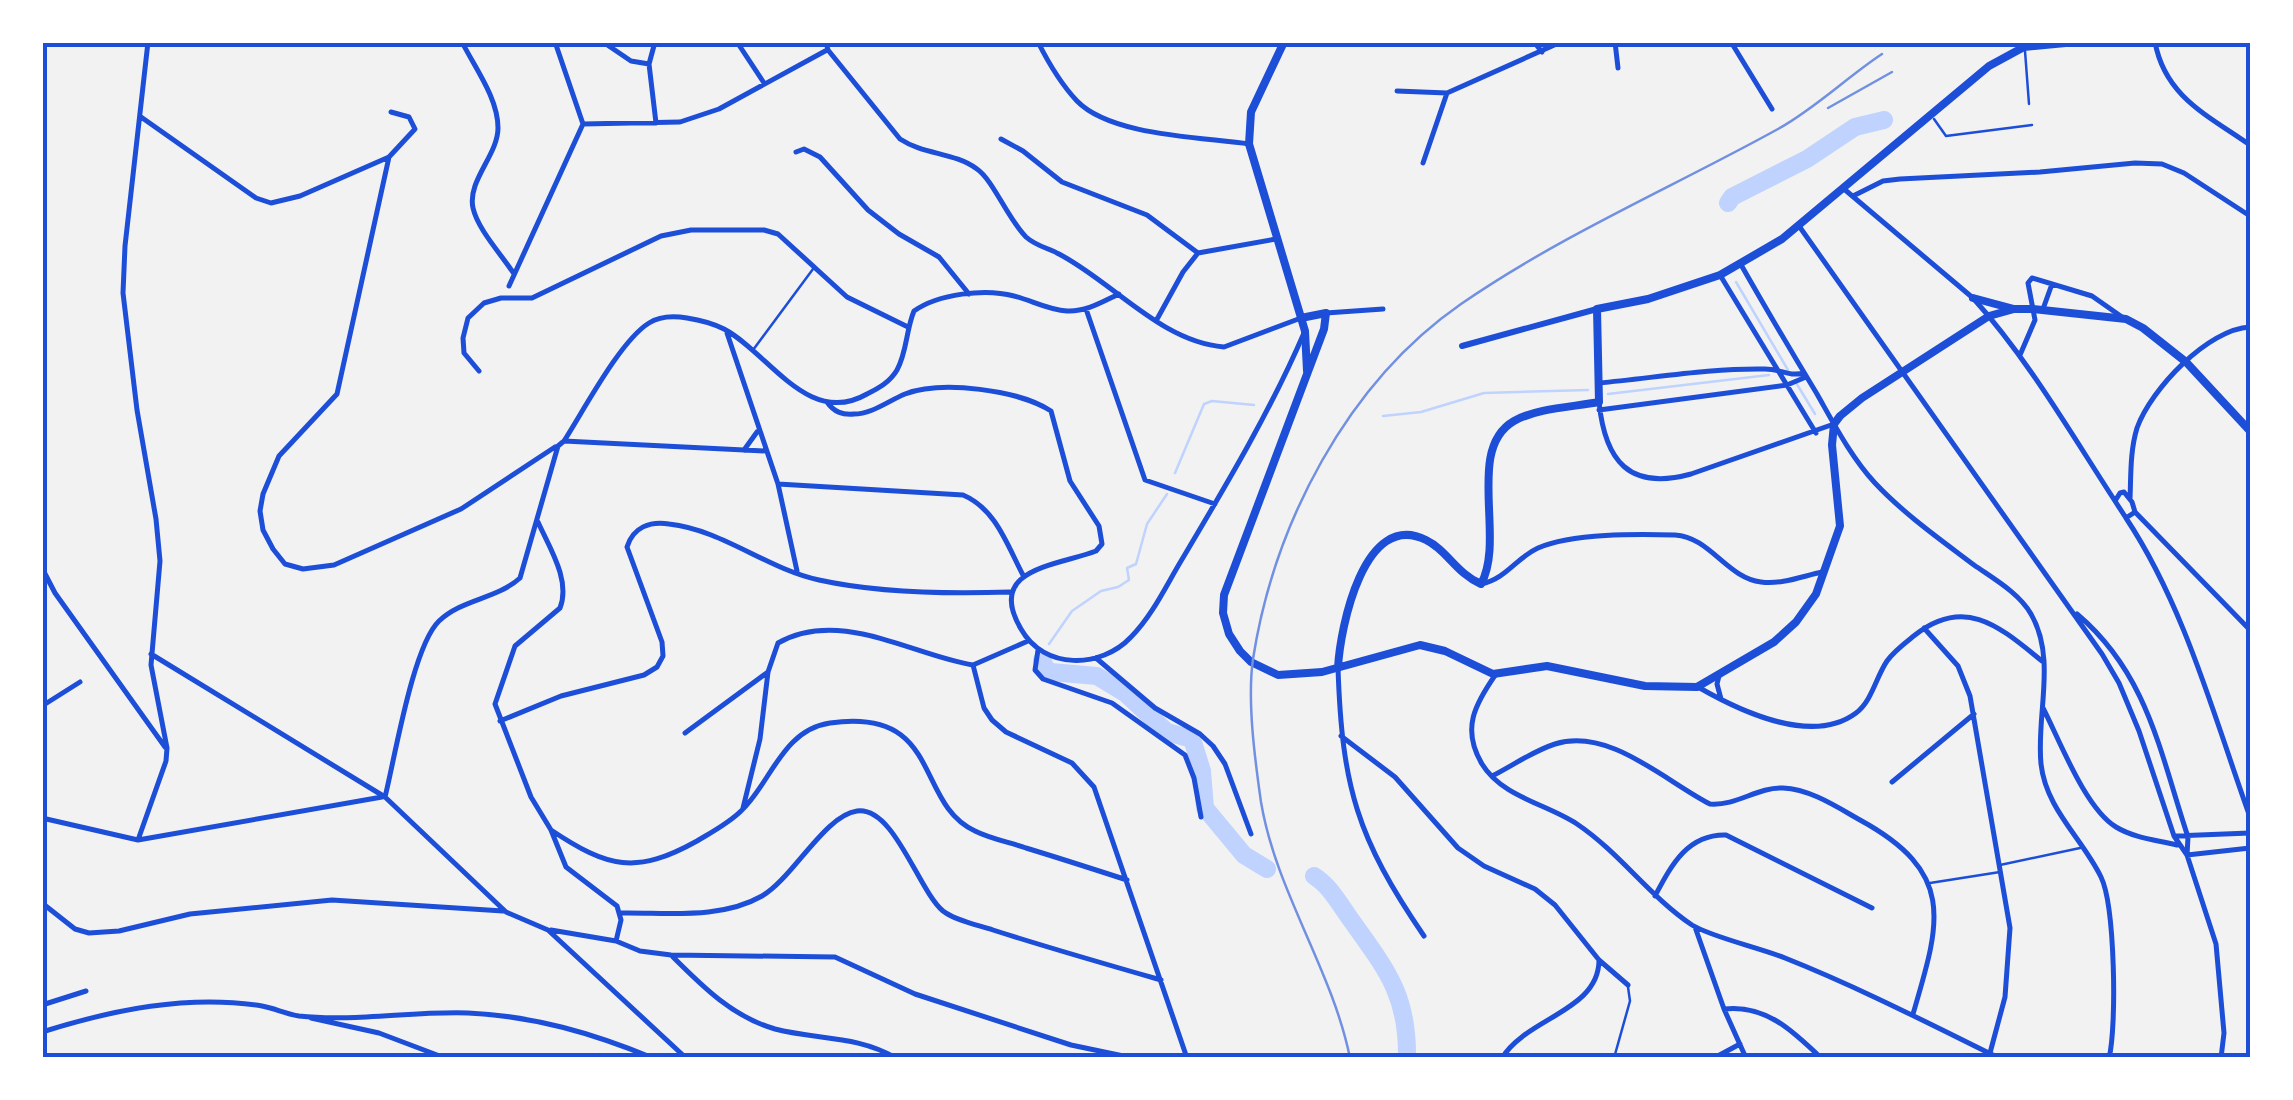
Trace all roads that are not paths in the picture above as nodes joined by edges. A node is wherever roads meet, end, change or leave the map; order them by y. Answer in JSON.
{"nodes":[{"id":1,"x":148,"y":42,"type":"edge"},
{"id":2,"x":462,"y":42,"type":"edge"},
{"id":3,"x":556,"y":42,"type":"edge"},
{"id":4,"x":603,"y":42,"type":"edge"},
{"id":5,"x":655,"y":42,"type":"edge"},
{"id":6,"x":737,"y":42,"type":"edge"},
{"id":7,"x":1038,"y":42,"type":"edge"},
{"id":8,"x":1284,"y":42,"type":"edge"},
{"id":9,"x":1534,"y":42,"type":"edge"},
{"id":10,"x":1561,"y":42,"type":"edge"},
{"id":11,"x":1616,"y":42,"type":"edge"},
{"id":12,"x":1732,"y":42,"type":"edge"},
{"id":13,"x":2076,"y":42,"type":"edge"},
{"id":14,"x":2155,"y":42,"type":"edge"},
{"id":15,"x":827,"y":46,"type":"edge"},
{"id":16,"x":2024,"y":47,"type":"junction"},
{"id":17,"x":1542,"y":52,"type":"junction"},
{"id":18,"x":649,"y":64,"type":"junction"},
{"id":19,"x":1618,"y":68,"type":"dead end"},
{"id":20,"x":764,"y":83,"type":"junction"},
{"id":21,"x":1397,"y":91,"type":"dead end"},
{"id":22,"x":1448,"y":93,"type":"junction"},
{"id":23,"x":2029,"y":104,"type":"dead end"},
{"id":24,"x":1772,"y":108,"type":"dead end"},
{"id":25,"x":390,"y":112,"type":"dead end"},
{"id":26,"x":1931,"y":114,"type":"junction"},
{"id":27,"x":140,"y":117,"type":"junction"},
{"id":28,"x":656,"y":123,"type":"junction"},
{"id":29,"x":583,"y":124,"type":"junction"},
{"id":30,"x":2032,"y":125,"type":"dead end"},
{"id":31,"x":1001,"y":139,"type":"dead end"},
{"id":32,"x":1249,"y":144,"type":"junction"},
{"id":33,"x":2250,"y":146,"type":"edge"},
{"id":34,"x":796,"y":152,"type":"dead end"},
{"id":35,"x":389,"y":157,"type":"junction"},
{"id":36,"x":1423,"y":163,"type":"dead end"},
{"id":37,"x":1844,"y":188,"type":"junction"},
{"id":38,"x":1853,"y":196,"type":"junction"},
{"id":39,"x":2250,"y":216,"type":"edge"},
{"id":40,"x":1799,"y":226,"type":"junction"},
{"id":41,"x":1276,"y":239,"type":"junction"},
{"id":42,"x":1198,"y":253,"type":"junction"},
{"id":43,"x":1740,"y":264,"type":"junction"},
{"id":44,"x":814,"y":268,"type":"junction"},
{"id":45,"x":514,"y":274,"type":"junction"},
{"id":46,"x":1720,"y":275,"type":"junction"},
{"id":47,"x":2052,"y":284,"type":"junction"},
{"id":48,"x":509,"y":286,"type":"dead end"},
{"id":49,"x":968,"y":294,"type":"junction"},
{"id":50,"x":1119,"y":294,"type":"junction"},
{"id":51,"x":1973,"y":298,"type":"junction"},
{"id":52,"x":1086,"y":309,"type":"junction"},
{"id":53,"x":1597,"y":309,"type":"junction"},
{"id":54,"x":2014,"y":309,"type":"junction"},
{"id":55,"x":1382,"y":310,"type":"dead end"},
{"id":56,"x":2038,"y":310,"type":"junction"},
{"id":57,"x":1326,"y":313,"type":"junction"},
{"id":58,"x":1989,"y":316,"type":"junction"},
{"id":59,"x":1301,"y":318,"type":"junction"},
{"id":60,"x":2126,"y":319,"type":"junction"},
{"id":61,"x":1156,"y":321,"type":"junction"},
{"id":62,"x":908,"y":327,"type":"junction"},
{"id":63,"x":2250,"y":327,"type":"edge"},
{"id":64,"x":726,"y":330,"type":"junction"},
{"id":65,"x":1305,"y":331,"type":"junction"},
{"id":66,"x":1462,"y":346,"type":"dead end"},
{"id":67,"x":752,"y":350,"type":"junction"},
{"id":68,"x":2020,"y":355,"type":"junction"},
{"id":69,"x":2186,"y":362,"type":"junction"},
{"id":70,"x":480,"y":371,"type":"dead end"},
{"id":71,"x":1904,"y":371,"type":"junction"},
{"id":72,"x":1779,"y":372,"type":"junction"},
{"id":73,"x":1805,"y":374,"type":"junction"},
{"id":74,"x":1307,"y":375,"type":"junction"},
{"id":75,"x":1599,"y":384,"type":"junction"},
{"id":76,"x":1787,"y":385,"type":"junction"},
{"id":77,"x":826,"y":402,"type":"junction"},
{"id":78,"x":1599,"y":406,"type":"junction"},
{"id":79,"x":1834,"y":424,"type":"junction"},
{"id":80,"x":758,"y":429,"type":"junction"},
{"id":81,"x":2250,"y":431,"type":"edge"},
{"id":82,"x":1816,"y":433,"type":"junction"},
{"id":83,"x":561,"y":443,"type":"junction"},
{"id":84,"x":744,"y":450,"type":"junction"},
{"id":85,"x":766,"y":451,"type":"junction"},
{"id":86,"x":778,"y":484,"type":"junction"},
{"id":87,"x":2130,"y":499,"type":"junction"},
{"id":88,"x":2116,"y":500,"type":"junction"},
{"id":89,"x":1216,"y":504,"type":"junction"},
{"id":90,"x":2135,"y":512,"type":"junction"},
{"id":91,"x":2126,"y":518,"type":"junction"},
{"id":92,"x":537,"y":519,"type":"junction"},
{"id":93,"x":42,"y":568,"type":"edge"},
{"id":94,"x":1824,"y":572,"type":"junction"},
{"id":95,"x":798,"y":573,"type":"junction"},
{"id":96,"x":1023,"y":575,"type":"junction"},
{"id":97,"x":1480,"y":584,"type":"junction"},
{"id":98,"x":1012,"y":592,"type":"junction"},
{"id":99,"x":2072,"y":610,"type":"junction"},
{"id":100,"x":1924,"y":628,"type":"junction"},
{"id":101,"x":2250,"y":630,"type":"edge"},
{"id":102,"x":1028,"y":641,"type":"junction"},
{"id":103,"x":1038,"y":650,"type":"junction"},
{"id":104,"x":151,"y":654,"type":"junction"},
{"id":105,"x":1096,"y":658,"type":"junction"},
{"id":106,"x":2044,"y":663,"type":"junction"},
{"id":107,"x":973,"y":665,"type":"junction"},
{"id":108,"x":1338,"y":668,"type":"junction"},
{"id":109,"x":1721,"y":671,"type":"junction"},
{"id":110,"x":768,"y":672,"type":"junction"},
{"id":111,"x":1497,"y":674,"type":"junction"},
{"id":112,"x":80,"y":682,"type":"dead end"},
{"id":113,"x":1698,"y":687,"type":"junction"},
{"id":114,"x":1722,"y":702,"type":"junction"},
{"id":115,"x":43,"y":706,"type":"edge"},
{"id":116,"x":2042,"y":706,"type":"junction"},
{"id":117,"x":1974,"y":714,"type":"junction"},
{"id":118,"x":500,"y":720,"type":"junction"},
{"id":119,"x":685,"y":733,"type":"dead end"},
{"id":120,"x":1341,"y":736,"type":"junction"},
{"id":121,"x":166,"y":748,"type":"junction"},
{"id":122,"x":1492,"y":776,"type":"junction"},
{"id":123,"x":1892,"y":782,"type":"dead end"},
{"id":124,"x":385,"y":796,"type":"junction"},
{"id":125,"x":742,"y":810,"type":"junction"},
{"id":126,"x":1201,"y":816,"type":"dead end"},
{"id":127,"x":2250,"y":817,"type":"edge"},
{"id":128,"x":42,"y":818,"type":"edge"},
{"id":129,"x":551,"y":830,"type":"junction"},
{"id":130,"x":2250,"y":833,"type":"edge"},
{"id":131,"x":1251,"y":834,"type":"dead end"},
{"id":132,"x":2174,"y":836,"type":"junction"},
{"id":133,"x":2188,"y":837,"type":"junction"},
{"id":134,"x":138,"y":840,"type":"junction"},
{"id":135,"x":2179,"y":845,"type":"junction"},
{"id":136,"x":2081,"y":847,"type":"junction"},
{"id":137,"x":2250,"y":848,"type":"edge"},
{"id":138,"x":2187,"y":854,"type":"junction"},
{"id":139,"x":2001,"y":868,"type":"junction"},
{"id":140,"x":1127,"y":880,"type":"junction"},
{"id":141,"x":1930,"y":883,"type":"junction"},
{"id":142,"x":1655,"y":896,"type":"junction"},
{"id":143,"x":42,"y":903,"type":"edge"},
{"id":144,"x":1872,"y":908,"type":"dead end"},
{"id":145,"x":506,"y":912,"type":"junction"},
{"id":146,"x":620,"y":913,"type":"junction"},
{"id":147,"x":1695,"y":928,"type":"junction"},
{"id":148,"x":548,"y":930,"type":"junction"},
{"id":149,"x":1424,"y":936,"type":"dead end"},
{"id":150,"x":616,"y":941,"type":"junction"},
{"id":151,"x":671,"y":955,"type":"junction"},
{"id":152,"x":1599,"y":960,"type":"junction"},
{"id":153,"x":1161,"y":980,"type":"junction"},
{"id":154,"x":1628,"y":985,"type":"joint"},
{"id":155,"x":86,"y":991,"type":"dead end"},
{"id":156,"x":42,"y":1004,"type":"edge"},
{"id":157,"x":1724,"y":1009,"type":"junction"},
{"id":158,"x":1912,"y":1014,"type":"junction"},
{"id":159,"x":298,"y":1016,"type":"junction"},
{"id":160,"x":42,"y":1032,"type":"edge"},
{"id":161,"x":1740,"y":1044,"type":"junction"},
{"id":162,"x":1071,"y":1045,"type":"junction"},
{"id":163,"x":1990,"y":1053,"type":"junction"},
{"id":164,"x":445,"y":1058,"type":"edge"},
{"id":165,"x":653,"y":1058,"type":"edge"},
{"id":166,"x":686,"y":1058,"type":"edge"},
{"id":167,"x":896,"y":1058,"type":"edge"},
{"id":168,"x":1069,"y":1058,"type":"edge"},
{"id":169,"x":1133,"y":1058,"type":"edge"},
{"id":170,"x":1187,"y":1058,"type":"edge"},
{"id":171,"x":1502,"y":1058,"type":"edge"},
{"id":172,"x":1614,"y":1058,"type":"edge"},
{"id":173,"x":1714,"y":1058,"type":"edge"},
{"id":174,"x":1746,"y":1058,"type":"edge"},
{"id":175,"x":1821,"y":1058,"type":"edge"},
{"id":176,"x":2000,"y":1058,"type":"edge"},
{"id":177,"x":2109,"y":1058,"type":"edge"},
{"id":178,"x":2221,"y":1058,"type":"edge"}],
"edges":[{"from":1,"to":27,"type":"street"},
{"from":2,"to":45,"type":"street"},
{"from":3,"to":29,"type":"street"},
{"from":4,"to":18,"type":"street"},
{"from":5,"to":18,"type":"street"},
{"from":6,"to":20,"type":"street"},
{"from":7,"to":32,"type":"street"},
{"from":8,"to":32,"type":"main road"},
{"from":9,"to":17,"type":"street"},
{"from":10,"to":17,"type":"street"},
{"from":11,"to":19,"type":"street"},
{"from":12,"to":24,"type":"street"},
{"from":13,"to":16,"type":"main road"},
{"from":14,"to":33,"type":"street"},
{"from":15,"to":20,"type":"street"},
{"from":15,"to":50,"type":"street"},
{"from":16,"to":23,"type":"lane"},
{"from":16,"to":26,"type":"main road"},
{"from":17,"to":22,"type":"street"},
{"from":18,"to":28,"type":"street"},
{"from":20,"to":28,"type":"street"},
{"from":21,"to":22,"type":"street"},
{"from":22,"to":36,"type":"street"},
{"from":25,"to":35,"type":"street"},
{"from":26,"to":30,"type":"lane"},
{"from":26,"to":37,"type":"main road"},
{"from":27,"to":35,"type":"street"},
{"from":27,"to":104,"type":"street"},
{"from":28,"to":29,"type":"street"},
{"from":29,"to":45,"type":"street"},
{"from":31,"to":42,"type":"street"},
{"from":32,"to":41,"type":"main road"},
{"from":34,"to":49,"type":"street"},
{"from":35,"to":83,"type":"street"},
{"from":37,"to":38,"type":"street"},
{"from":37,"to":40,"type":"main road"},
{"from":38,"to":39,"type":"street"},
{"from":38,"to":51,"type":"street"},
{"from":40,"to":43,"type":"main road"},
{"from":40,"to":71,"type":"street"},
{"from":41,"to":42,"type":"street"},
{"from":41,"to":59,"type":"main road"},
{"from":42,"to":61,"type":"street"},
{"from":43,"to":46,"type":"main road"},
{"from":43,"to":73,"type":"street"},
{"from":44,"to":62,"type":"street"},
{"from":44,"to":67,"type":"lane"},
{"from":44,"to":70,"type":"street"},
{"from":45,"to":48,"type":"street"},
{"from":46,"to":53,"type":"main road"},
{"from":46,"to":72,"type":"street"},
{"from":47,"to":56,"type":"street"},
{"from":47,"to":56,"type":"street"},
{"from":47,"to":60,"type":"street"},
{"from":49,"to":52,"type":"street"},
{"from":49,"to":62,"type":"street"},
{"from":50,"to":52,"type":"street"},
{"from":50,"to":61,"type":"street"},
{"from":51,"to":54,"type":"main road"},
{"from":51,"to":58,"type":"street"},
{"from":52,"to":89,"type":"street"},
{"from":53,"to":66,"type":"street"},
{"from":53,"to":75,"type":"main road"},
{"from":54,"to":56,"type":"main road"},
{"from":54,"to":58,"type":"main road"},
{"from":55,"to":57,"type":"street"},
{"from":56,"to":60,"type":"main road"},
{"from":56,"to":68,"type":"street"},
{"from":57,"to":59,"type":"main road"},
{"from":57,"to":74,"type":"main road"},
{"from":58,"to":68,"type":"street"},
{"from":58,"to":71,"type":"main road"},
{"from":59,"to":61,"type":"street"},
{"from":59,"to":65,"type":"main road"},
{"from":60,"to":69,"type":"main road"},
{"from":62,"to":77,"type":"street"},
{"from":63,"to":69,"type":"street"},
{"from":64,"to":67,"type":"street"},
{"from":64,"to":80,"type":"street"},
{"from":64,"to":83,"type":"street"},
{"from":65,"to":74,"type":"main road"},
{"from":65,"to":89,"type":"street"},
{"from":67,"to":77,"type":"street"},
{"from":68,"to":88,"type":"street"},
{"from":69,"to":81,"type":"main road"},
{"from":69,"to":87,"type":"street"},
{"from":71,"to":79,"type":"main road"},
{"from":71,"to":99,"type":"street"},
{"from":72,"to":73,"type":"street"},
{"from":72,"to":75,"type":"street"},
{"from":72,"to":76,"type":"street"},
{"from":73,"to":76,"type":"street"},
{"from":73,"to":79,"type":"street"},
{"from":74,"to":108,"type":"main road"},
{"from":75,"to":78,"type":"main road"},
{"from":76,"to":78,"type":"street"},
{"from":76,"to":82,"type":"street"},
{"from":77,"to":96,"type":"street"},
{"from":78,"to":82,"type":"street"},
{"from":78,"to":97,"type":"main road"},
{"from":79,"to":82,"type":"street"},
{"from":79,"to":94,"type":"main road"},
{"from":79,"to":106,"type":"street"},
{"from":80,"to":84,"type":"street"},
{"from":80,"to":85,"type":"street"},
{"from":83,"to":84,"type":"street"},
{"from":83,"to":92,"type":"street"},
{"from":84,"to":85,"type":"street"},
{"from":85,"to":86,"type":"street"},
{"from":86,"to":95,"type":"street"},
{"from":86,"to":96,"type":"street"},
{"from":87,"to":88,"type":"street"},
{"from":87,"to":90,"type":"street"},
{"from":88,"to":91,"type":"street"},
{"from":89,"to":105,"type":"street"},
{"from":90,"to":91,"type":"street"},
{"from":90,"to":101,"type":"street"},
{"from":91,"to":127,"type":"street"},
{"from":92,"to":118,"type":"street"},
{"from":92,"to":124,"type":"street"},
{"from":93,"to":121,"type":"street"},
{"from":94,"to":97,"type":"street"},
{"from":94,"to":109,"type":"main road"},
{"from":95,"to":98,"type":"street"},
{"from":95,"to":118,"type":"street"},
{"from":96,"to":98,"type":"street"},
{"from":97,"to":108,"type":"main road"},
{"from":98,"to":102,"type":"street"},
{"from":99,"to":132,"type":"street"},
{"from":99,"to":133,"type":"street"},
{"from":100,"to":106,"type":"street"},
{"from":100,"to":114,"type":"street"},
{"from":100,"to":117,"type":"street"},
{"from":102,"to":103,"type":"street"},
{"from":102,"to":107,"type":"street"},
{"from":103,"to":105,"type":"street"},
{"from":103,"to":126,"type":"street"},
{"from":104,"to":121,"type":"street"},
{"from":104,"to":124,"type":"street"},
{"from":105,"to":131,"type":"street"},
{"from":106,"to":116,"type":"street"},
{"from":107,"to":110,"type":"street"},
{"from":107,"to":140,"type":"street"},
{"from":108,"to":111,"type":"main road"},
{"from":108,"to":120,"type":"street"},
{"from":109,"to":113,"type":"main road"},
{"from":109,"to":114,"type":"street"},
{"from":110,"to":119,"type":"street"},
{"from":110,"to":125,"type":"street"},
{"from":111,"to":113,"type":"main road"},
{"from":111,"to":122,"type":"street"},
{"from":112,"to":115,"type":"street"},
{"from":113,"to":114,"type":"street"},
{"from":116,"to":135,"type":"street"},
{"from":116,"to":136,"type":"street"},
{"from":117,"to":123,"type":"street"},
{"from":117,"to":139,"type":"street"},
{"from":118,"to":129,"type":"street"},
{"from":120,"to":149,"type":"street"},
{"from":120,"to":152,"type":"street"},
{"from":121,"to":134,"type":"street"},
{"from":122,"to":141,"type":"street"},
{"from":122,"to":142,"type":"street"},
{"from":124,"to":134,"type":"street"},
{"from":124,"to":145,"type":"street"},
{"from":125,"to":129,"type":"street"},
{"from":125,"to":140,"type":"street"},
{"from":128,"to":134,"type":"street"},
{"from":129,"to":146,"type":"street"},
{"from":130,"to":133,"type":"street"},
{"from":132,"to":133,"type":"street"},
{"from":132,"to":135,"type":"street"},
{"from":133,"to":138,"type":"street"},
{"from":135,"to":138,"type":"street"},
{"from":136,"to":139,"type":"lane"},
{"from":136,"to":177,"type":"street"},
{"from":137,"to":138,"type":"street"},
{"from":138,"to":178,"type":"street"},
{"from":139,"to":141,"type":"lane"},
{"from":139,"to":163,"type":"street"},
{"from":140,"to":153,"type":"street"},
{"from":141,"to":158,"type":"street"},
{"from":142,"to":144,"type":"street"},
{"from":142,"to":147,"type":"street"},
{"from":143,"to":145,"type":"street"},
{"from":145,"to":148,"type":"street"},
{"from":146,"to":150,"type":"street"},
{"from":146,"to":153,"type":"street"},
{"from":147,"to":157,"type":"street"},
{"from":147,"to":158,"type":"street"},
{"from":148,"to":150,"type":"street"},
{"from":148,"to":166,"type":"street"},
{"from":150,"to":151,"type":"street"},
{"from":151,"to":162,"type":"street"},
{"from":151,"to":167,"type":"street"},
{"from":152,"to":154,"type":"street"},
{"from":152,"to":171,"type":"street"},
{"from":153,"to":170,"type":"street"},
{"from":154,"to":172,"type":"lane"},
{"from":155,"to":156,"type":"street"},
{"from":157,"to":161,"type":"street"},
{"from":157,"to":175,"type":"street"},
{"from":158,"to":163,"type":"street"},
{"from":159,"to":160,"type":"street"},
{"from":159,"to":164,"type":"street"},
{"from":159,"to":165,"type":"street"},
{"from":161,"to":173,"type":"street"},
{"from":161,"to":174,"type":"street"},
{"from":162,"to":168,"type":"street"},
{"from":162,"to":169,"type":"street"},
{"from":163,"to":176,"type":"street"}]}
